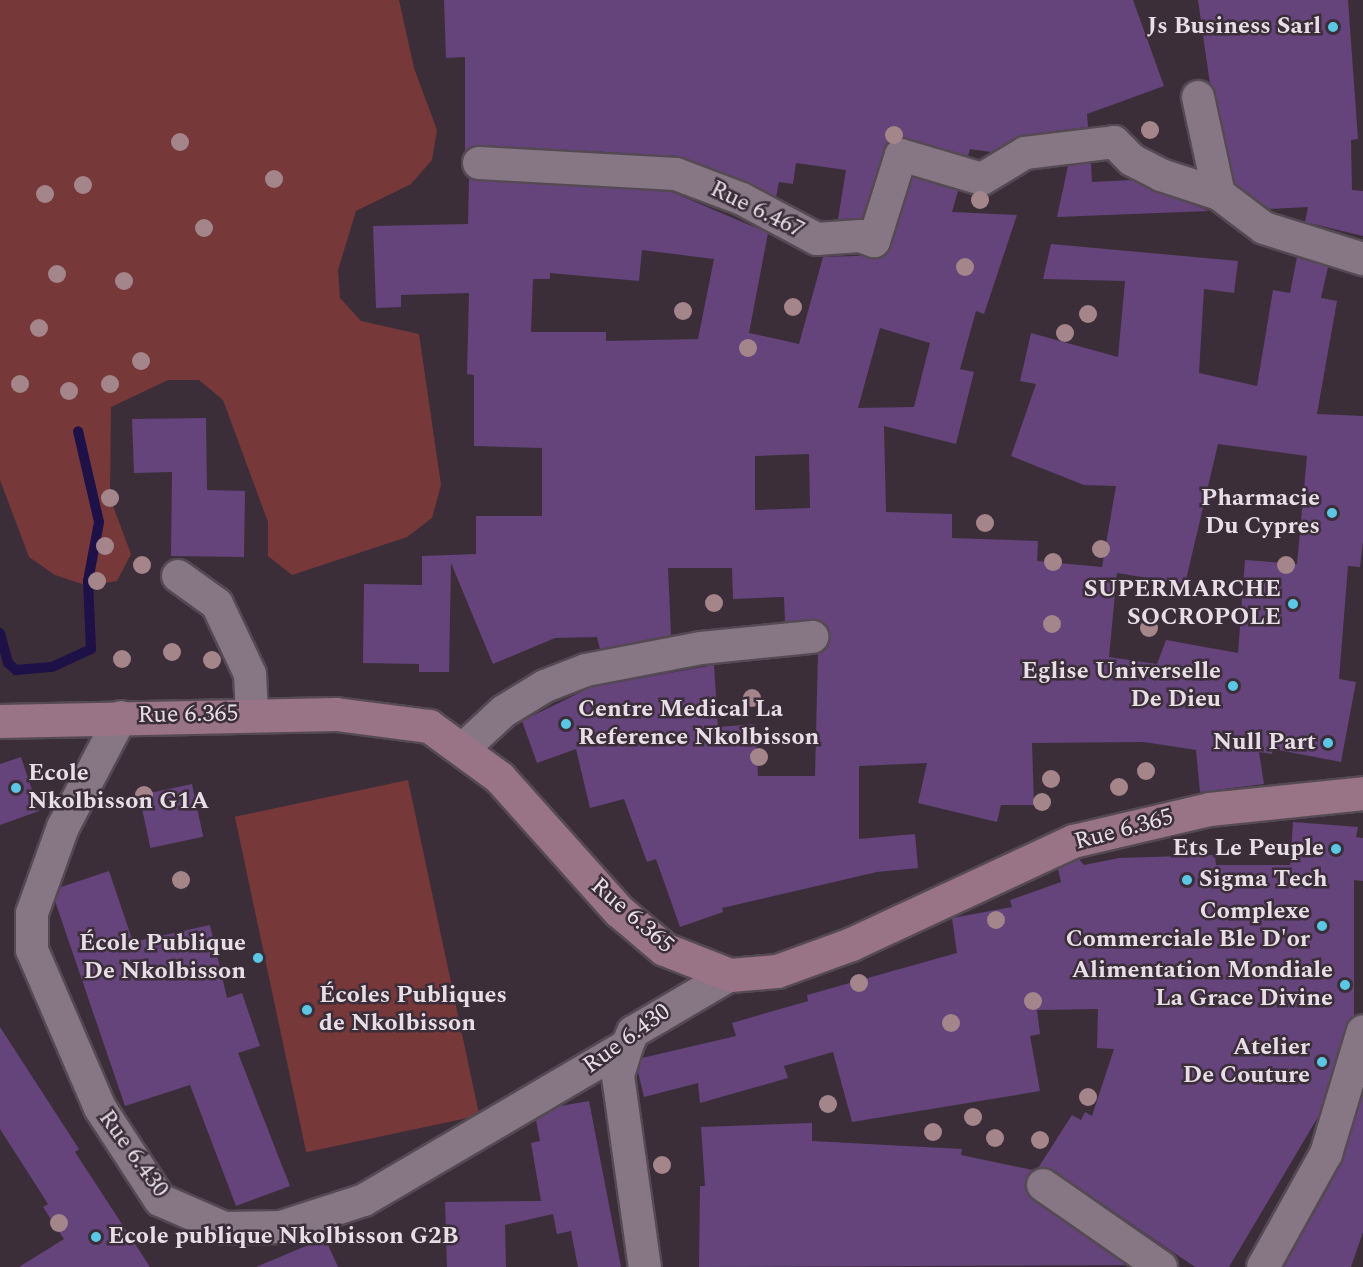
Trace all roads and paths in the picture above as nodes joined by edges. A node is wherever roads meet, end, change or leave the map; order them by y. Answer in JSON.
{"nodes":[{"id":1,"x":1198,"y":97,"type":"dead end"},
{"id":2,"x":479,"y":163,"type":"dead end"},
{"id":3,"x":1219,"y":194,"type":"junction"},
{"id":4,"x":1363,"y":260,"type":"edge"},
{"id":5,"x":178,"y":576,"type":"dead end"},
{"id":6,"x":812,"y":637,"type":"dead end"},
{"id":7,"x":252,"y":714,"type":"junction"},
{"id":8,"x":121,"y":717,"type":"junction"},
{"id":9,"x":0,"y":722,"type":"edge"},
{"id":10,"x":464,"y":748,"type":"junction"},
{"id":11,"x":1363,"y":793,"type":"edge"},
{"id":12,"x":730,"y":975,"type":"junction"},
{"id":13,"x":1363,"y":1031,"type":"edge"},
{"id":14,"x":627,"y":1046,"type":"junction"},
{"id":15,"x":1043,"y":1185,"type":"dead end"},
{"id":16,"x":645,"y":1267,"type":"edge"},
{"id":17,"x":1161,"y":1267,"type":"edge"},
{"id":18,"x":1263,"y":1267,"type":"edge"}],
"edges":[{"from":1,"to":3,"type":"street"},
{"from":2,"to":3,"type":"street","name":"Rue 6.467"},
{"from":3,"to":4,"type":"street","name":"Rue 6.467"},
{"from":5,"to":7,"type":"street"},
{"from":6,"to":10,"type":"street"},
{"from":7,"to":8,"type":"street","name":"Rue 6.365"},
{"from":7,"to":10,"type":"street","name":"Rue 6.365"},
{"from":8,"to":9,"type":"street","name":"Rue 6.365"},
{"from":8,"to":14,"type":"street","name":"Rue 6.430"},
{"from":10,"to":12,"type":"street","name":"Rue 6.365"},
{"from":11,"to":12,"type":"street","name":"Rue 6.365"},
{"from":12,"to":14,"type":"street","name":"Rue 6.430"},
{"from":13,"to":18,"type":"street"},
{"from":14,"to":16,"type":"street"},
{"from":15,"to":17,"type":"street"}]}
